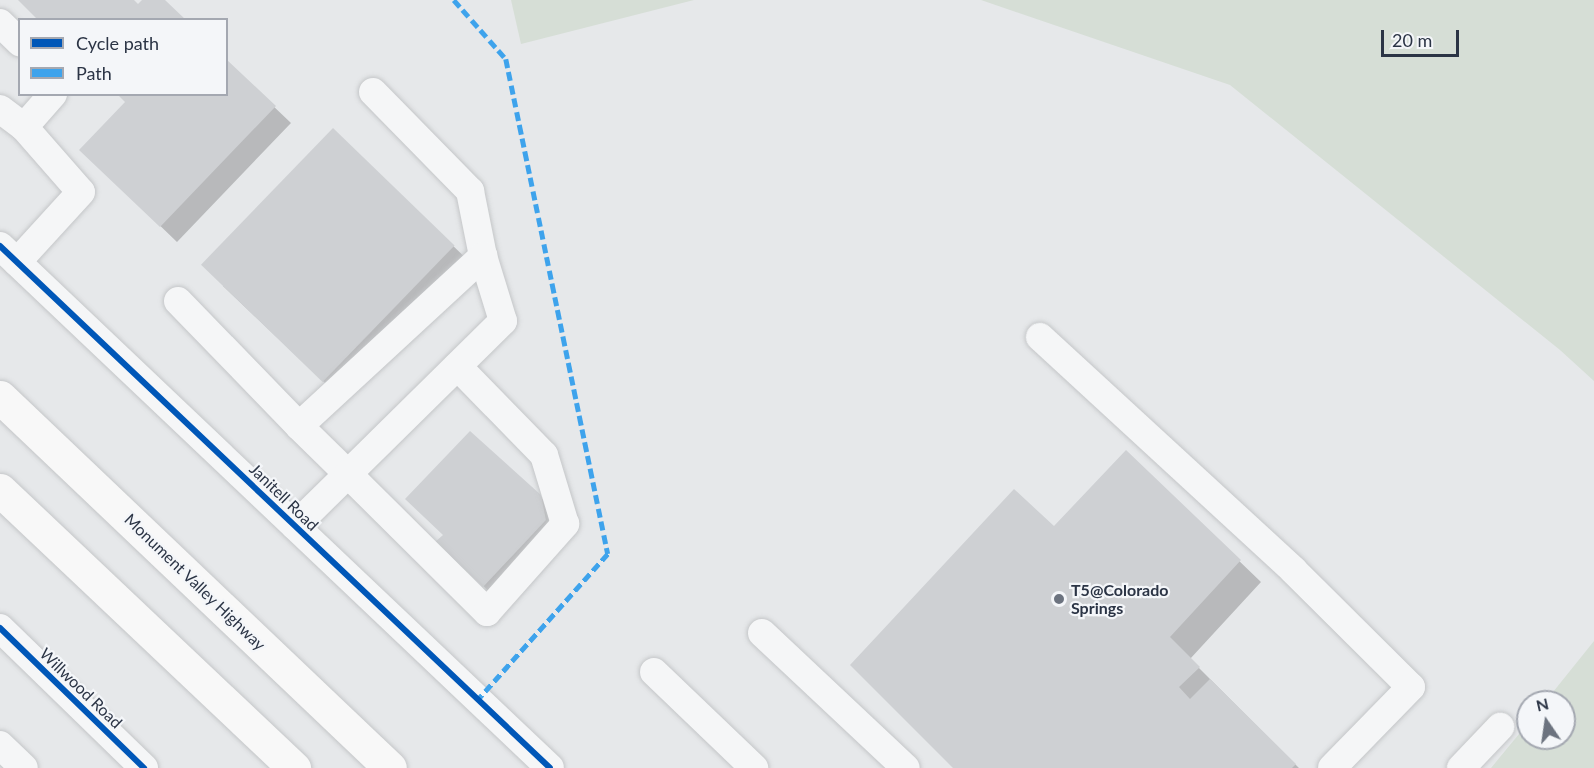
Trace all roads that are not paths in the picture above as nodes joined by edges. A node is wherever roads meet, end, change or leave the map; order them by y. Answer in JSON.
{"nodes":[{"id":1,"x":0,"y":22,"type":"edge"},
{"id":2,"x":18,"y":40,"type":"edge"},
{"id":3,"x":373,"y":92,"type":"dead end"},
{"id":4,"x":51,"y":96,"type":"edge"},
{"id":5,"x":0,"y":109,"type":"edge"},
{"id":6,"x":24,"y":127,"type":"junction"},
{"id":7,"x":8,"y":254,"type":"edge"},
{"id":8,"x":483,"y":256,"type":"junction"},
{"id":9,"x":178,"y":301,"type":"dead end"},
{"id":10,"x":1040,"y":337,"type":"dead end"},
{"id":11,"x":457,"y":366,"type":"junction"},
{"id":12,"x":0,"y":397,"type":"edge"},
{"id":13,"x":299,"y":426,"type":"junction"},
{"id":14,"x":348,"y":474,"type":"junction"},
{"id":15,"x":0,"y":490,"type":"edge"},
{"id":16,"x":295,"y":526,"type":"junction"},
{"id":17,"x":0,"y":628,"type":"edge"},
{"id":18,"x":762,"y":633,"type":"dead end"},
{"id":19,"x":654,"y":672,"type":"dead end"},
{"id":20,"x":1500,"y":727,"type":"dead end"},
{"id":21,"x":0,"y":745,"type":"edge"},
{"id":22,"x":24,"y":768,"type":"edge"},
{"id":23,"x":144,"y":768,"type":"edge"},
{"id":24,"x":294,"y":768,"type":"edge"},
{"id":25,"x":390,"y":768,"type":"edge"},
{"id":26,"x":550,"y":768,"type":"edge"},
{"id":27,"x":754,"y":768,"type":"edge"},
{"id":28,"x":906,"y":768,"type":"edge"},
{"id":29,"x":1332,"y":768,"type":"edge"},
{"id":30,"x":1461,"y":768,"type":"edge"}],
"edges":[{"from":1,"to":2,"type":"street"},
{"from":3,"to":8,"type":"street"},
{"from":4,"to":6,"type":"street"},
{"from":5,"to":6,"type":"street"},
{"from":6,"to":7,"type":"street"},
{"from":7,"to":16,"type":"street","name":"Janitell Road"},
{"from":8,"to":11,"type":"street"},
{"from":8,"to":13,"type":"street"},
{"from":9,"to":13,"type":"street"},
{"from":10,"to":29,"type":"street"},
{"from":11,"to":14,"type":"street"},
{"from":11,"to":14,"type":"street"},
{"from":12,"to":25,"type":"highway","name":"Monument Valley Highway"},
{"from":13,"to":14,"type":"street"},
{"from":14,"to":16,"type":"street"},
{"from":15,"to":24,"type":"highway"},
{"from":16,"to":26,"type":"street","name":"Janitell Road"},
{"from":17,"to":23,"type":"street","name":"Willwood Road"},
{"from":18,"to":28,"type":"street"},
{"from":19,"to":27,"type":"street"},
{"from":20,"to":30,"type":"street"},
{"from":21,"to":22,"type":"street"}]}
